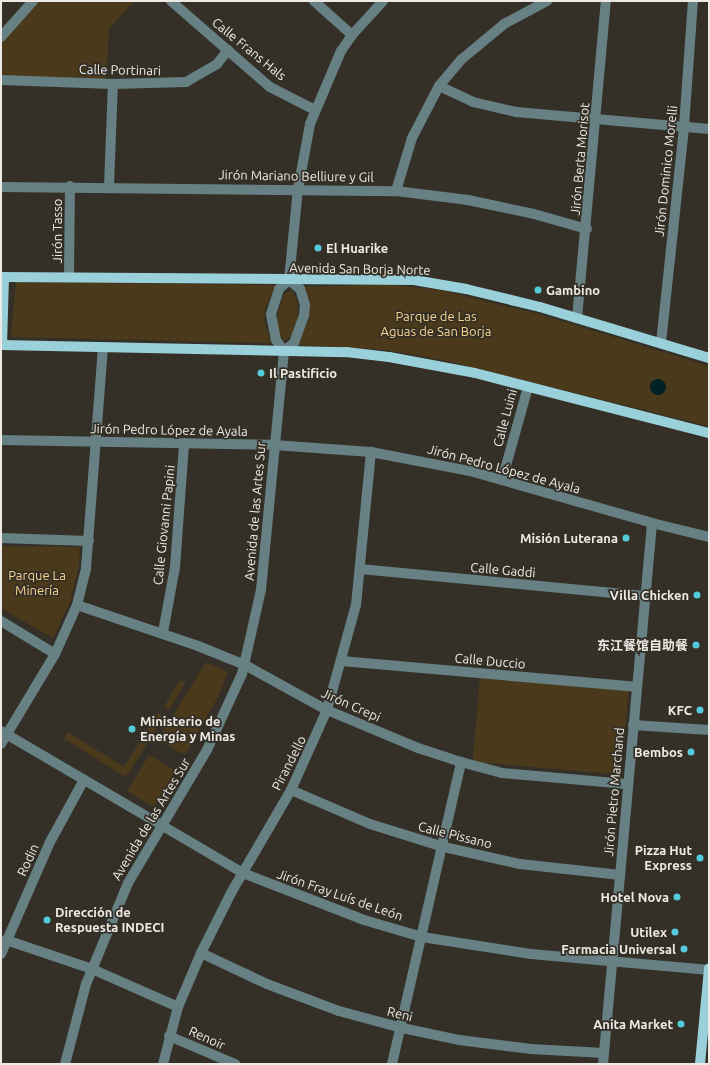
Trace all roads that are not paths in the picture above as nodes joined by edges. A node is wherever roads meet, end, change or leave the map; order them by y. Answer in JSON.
{"nodes":[{"id":1,"x":33,"y":1,"type":"edge"},
{"id":2,"x":171,"y":1,"type":"edge"},
{"id":3,"x":314,"y":1,"type":"edge"},
{"id":4,"x":383,"y":1,"type":"edge"},
{"id":5,"x":547,"y":1,"type":"edge"},
{"id":6,"x":606,"y":1,"type":"edge"},
{"id":7,"x":692,"y":1,"type":"edge"},
{"id":8,"x":352,"y":34,"type":"junction"},
{"id":9,"x":1,"y":37,"type":"edge"},
{"id":10,"x":228,"y":50,"type":"junction"},
{"id":11,"x":1,"y":80,"type":"edge"},
{"id":12,"x":113,"y":84,"type":"junction"},
{"id":13,"x":439,"y":86,"type":"junction"},
{"id":14,"x":315,"y":110,"type":"junction"},
{"id":15,"x":596,"y":119,"type":"junction"},
{"id":16,"x":684,"y":126,"type":"junction"},
{"id":17,"x":709,"y":129,"type":"edge"},
{"id":18,"x":70,"y":186,"type":"junction"},
{"id":19,"x":109,"y":186,"type":"junction"},
{"id":20,"x":1,"y":187,"type":"edge"},
{"id":21,"x":298,"y":189,"type":"junction"},
{"id":22,"x":396,"y":191,"type":"junction"},
{"id":23,"x":587,"y":229,"type":"junction"},
{"id":24,"x":2,"y":277,"type":"edge"},
{"id":25,"x":69,"y":277,"type":"junction"},
{"id":26,"x":289,"y":280,"type":"junction"},
{"id":27,"x":577,"y":318,"type":"junction"},
{"id":28,"x":661,"y":343,"type":"junction"},
{"id":29,"x":2,"y":345,"type":"edge"},
{"id":30,"x":103,"y":349,"type":"junction"},
{"id":31,"x":284,"y":351,"type":"junction"},
{"id":32,"x":709,"y":358,"type":"edge"},
{"id":33,"x":528,"y":387,"type":"junction"},
{"id":34,"x":709,"y":433,"type":"edge"},
{"id":35,"x":1,"y":440,"type":"edge"},
{"id":36,"x":97,"y":442,"type":"junction"},
{"id":37,"x":184,"y":443,"type":"junction"},
{"id":38,"x":274,"y":445,"type":"junction"},
{"id":39,"x":371,"y":452,"type":"junction"},
{"id":40,"x":502,"y":480,"type":"junction"},
{"id":41,"x":652,"y":523,"type":"junction"},
{"id":42,"x":709,"y":536,"type":"edge"},
{"id":43,"x":1,"y":538,"type":"edge"},
{"id":44,"x":89,"y":541,"type":"junction"},
{"id":45,"x":360,"y":569,"type":"junction"},
{"id":46,"x":645,"y":596,"type":"junction"},
{"id":47,"x":76,"y":605,"type":"junction"},
{"id":48,"x":1,"y":621,"type":"edge"},
{"id":49,"x":163,"y":632,"type":"junction"},
{"id":50,"x":56,"y":654,"type":"junction"},
{"id":51,"x":341,"y":660,"type":"junction"},
{"id":52,"x":245,"y":665,"type":"junction"},
{"id":53,"x":636,"y":687,"type":"junction"},
{"id":54,"x":327,"y":710,"type":"junction"},
{"id":55,"x":633,"y":725,"type":"junction"},
{"id":56,"x":709,"y":730,"type":"edge"},
{"id":57,"x":4,"y":732,"type":"edge"},
{"id":58,"x":1,"y":744,"type":"edge"},
{"id":59,"x":461,"y":762,"type":"junction"},
{"id":60,"x":84,"y":780,"type":"junction"},
{"id":61,"x":627,"y":784,"type":"junction"},
{"id":62,"x":291,"y":790,"type":"junction"},
{"id":63,"x":161,"y":825,"type":"junction"},
{"id":64,"x":444,"y":847,"type":"junction"},
{"id":65,"x":243,"y":874,"type":"junction"},
{"id":66,"x":620,"y":875,"type":"junction"},
{"id":67,"x":422,"y":937,"type":"junction"},
{"id":68,"x":6,"y":940,"type":"junction"},
{"id":69,"x":1,"y":952,"type":"edge"},
{"id":70,"x":201,"y":953,"type":"junction"},
{"id":71,"x":612,"y":961,"type":"junction"},
{"id":72,"x":92,"y":969,"type":"junction"},
{"id":73,"x":709,"y":969,"type":"edge"},
{"id":74,"x":178,"y":1007,"type":"junction"},
{"id":75,"x":402,"y":1028,"type":"junction"},
{"id":76,"x":169,"y":1036,"type":"junction"},
{"id":77,"x":604,"y":1053,"type":"junction"},
{"id":78,"x":65,"y":1064,"type":"edge"},
{"id":79,"x":163,"y":1064,"type":"edge"},
{"id":80,"x":234,"y":1064,"type":"edge"},
{"id":81,"x":392,"y":1064,"type":"edge"},
{"id":82,"x":603,"y":1064,"type":"edge"},
{"id":83,"x":700,"y":1064,"type":"edge"}],
"edges":[{"from":1,"to":9,"type":"street"},
{"from":2,"to":10,"type":"street","name":"Calle Frans Hals"},
{"from":3,"to":8,"type":"street"},
{"from":4,"to":8,"type":"street"},
{"from":5,"to":13,"type":"street"},
{"from":6,"to":15,"type":"street","name":"Jirón Berta Morisot"},
{"from":7,"to":16,"type":"street","name":"Jirón Dominico Morelli"},
{"from":8,"to":14,"type":"street"},
{"from":10,"to":12,"type":"street","name":"Calle Portinari"},
{"from":10,"to":14,"type":"street","name":"Calle Frans Hals"},
{"from":11,"to":12,"type":"street","name":"Calle Portinari"},
{"from":12,"to":19,"type":"street"},
{"from":13,"to":15,"type":"street"},
{"from":13,"to":22,"type":"street"},
{"from":14,"to":21,"type":"street"},
{"from":15,"to":16,"type":"street"},
{"from":15,"to":23,"type":"street","name":"Jirón Berta Morisot"},
{"from":16,"to":17,"type":"street"},
{"from":16,"to":28,"type":"street","name":"Jirón Dominico Morelli"},
{"from":18,"to":19,"type":"street","name":"Jirón Mariano Belliure y Gil"},
{"from":18,"to":20,"type":"street","name":"Jirón Mariano Belliure y Gil"},
{"from":18,"to":25,"type":"street","name":"Jirón Tasso"},
{"from":19,"to":21,"type":"street","name":"Jirón Mariano Belliure y Gil"},
{"from":21,"to":22,"type":"street","name":"Jirón Mariano Belliure y Gil"},
{"from":21,"to":26,"type":"street"},
{"from":22,"to":23,"type":"street","name":"Jirón Mariano Belliure y Gil"},
{"from":23,"to":27,"type":"street","name":"Jirón Berta Morisot"},
{"from":24,"to":25,"type":"main road","name":"Avenida San Borja Norte"},
{"from":24,"to":29,"type":"main road"},
{"from":25,"to":26,"type":"main road","name":"Avenida San Borja Norte"},
{"from":26,"to":27,"type":"main road","name":"Avenida San Borja Norte"},
{"from":26,"to":31,"type":"street"},
{"from":26,"to":31,"type":"street"},
{"from":27,"to":28,"type":"main road","name":"Avenida San Borja Norte"},
{"from":28,"to":32,"type":"main road","name":"Avenida San Borja Norte"},
{"from":29,"to":30,"type":"main road"},
{"from":30,"to":31,"type":"main road"},
{"from":30,"to":36,"type":"street"},
{"from":31,"to":33,"type":"main road"},
{"from":31,"to":38,"type":"street","name":"Avenida de las Artes Sur"},
{"from":33,"to":34,"type":"main road"},
{"from":33,"to":40,"type":"street","name":"Calle Luini"},
{"from":35,"to":36,"type":"street","name":"Jirón Pedro López de Ayala"},
{"from":36,"to":37,"type":"street","name":"Jirón Pedro López de Ayala"},
{"from":36,"to":44,"type":"street"},
{"from":37,"to":38,"type":"street","name":"Jirón Pedro López de Ayala"},
{"from":37,"to":49,"type":"street","name":"Calle Giovanni Papini"},
{"from":38,"to":39,"type":"street","name":"Jirón Pedro López de Ayala"},
{"from":38,"to":52,"type":"street","name":"Avenida de las Artes Sur"},
{"from":39,"to":40,"type":"street","name":"Jirón Pedro López de Ayala"},
{"from":39,"to":45,"type":"street","name":"Pirandello"},
{"from":40,"to":41,"type":"street","name":"Jirón Pedro López de Ayala"},
{"from":41,"to":42,"type":"street","name":"Jirón Pedro López de Ayala"},
{"from":41,"to":46,"type":"street","name":"Jirón Pietro Marchand"},
{"from":43,"to":44,"type":"street"},
{"from":44,"to":47,"type":"street"},
{"from":45,"to":46,"type":"street","name":"Calle Gaddi"},
{"from":45,"to":51,"type":"street","name":"Pirandello"},
{"from":46,"to":53,"type":"street","name":"Jirón Pietro Marchand"},
{"from":47,"to":49,"type":"street","name":"Jirón Crepi"},
{"from":47,"to":50,"type":"street"},
{"from":48,"to":50,"type":"street"},
{"from":49,"to":52,"type":"street","name":"Jirón Crepi"},
{"from":50,"to":57,"type":"street"},
{"from":51,"to":53,"type":"street","name":"Calle Duccio"},
{"from":51,"to":54,"type":"street","name":"Pirandello"},
{"from":52,"to":54,"type":"street","name":"Jirón Crepi"},
{"from":52,"to":63,"type":"street","name":"Avenida de las Artes Sur"},
{"from":53,"to":55,"type":"street","name":"Jirón Pietro Marchand"},
{"from":54,"to":59,"type":"street","name":"Jirón Crepi"},
{"from":54,"to":62,"type":"street","name":"Pirandello"},
{"from":55,"to":56,"type":"street"},
{"from":55,"to":61,"type":"street","name":"Jirón Pietro Marchand"},
{"from":57,"to":58,"type":"street"},
{"from":57,"to":60,"type":"street","name":"Jirón Fray Luís de León"},
{"from":59,"to":61,"type":"street","name":"Jirón Crepi"},
{"from":59,"to":64,"type":"street"},
{"from":60,"to":63,"type":"street","name":"Jirón Fray Luís de León"},
{"from":60,"to":68,"type":"street","name":"Rodin"},
{"from":61,"to":66,"type":"street","name":"Jirón Pietro Marchand"},
{"from":62,"to":64,"type":"street","name":"Calle Pissano"},
{"from":62,"to":65,"type":"street","name":"Pirandello"},
{"from":63,"to":65,"type":"street","name":"Jirón Fray Luís de León"},
{"from":63,"to":72,"type":"street","name":"Avenida de las Artes Sur"},
{"from":64,"to":66,"type":"street","name":"Calle Pissano"},
{"from":64,"to":67,"type":"street"},
{"from":65,"to":67,"type":"street","name":"Jirón Fray Luís de León"},
{"from":65,"to":70,"type":"street","name":"Pirandello"},
{"from":66,"to":71,"type":"street","name":"Jirón Pietro Marchand"},
{"from":67,"to":71,"type":"street","name":"Jirón Fray Luís de León"},
{"from":67,"to":75,"type":"street"},
{"from":68,"to":69,"type":"street","name":"Rodin"},
{"from":68,"to":72,"type":"street"},
{"from":70,"to":74,"type":"street","name":"Pirandello"},
{"from":70,"to":75,"type":"street","name":"Reni"},
{"from":71,"to":73,"type":"street","name":"Jirón Fray Luís de León"},
{"from":71,"to":77,"type":"street","name":"Jirón Pietro Marchand"},
{"from":72,"to":74,"type":"street"},
{"from":72,"to":78,"type":"street","name":"Avenida de las Artes Sur"},
{"from":73,"to":83,"type":"main road"},
{"from":74,"to":76,"type":"street","name":"Pirandello"},
{"from":75,"to":77,"type":"street","name":"Reni"},
{"from":75,"to":81,"type":"street"},
{"from":76,"to":79,"type":"street","name":"Pirandello"},
{"from":76,"to":80,"type":"street","name":"Renoir"},
{"from":77,"to":82,"type":"street","name":"Jirón Pietro Marchand"}]}
